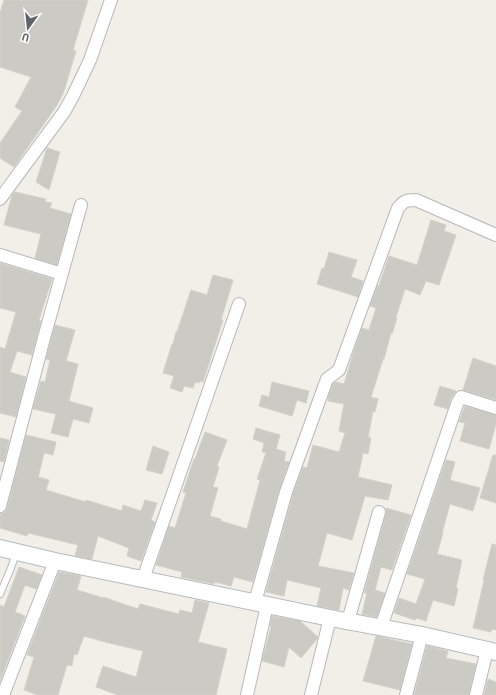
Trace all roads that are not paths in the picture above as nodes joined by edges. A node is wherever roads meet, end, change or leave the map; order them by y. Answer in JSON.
{"nodes":[{"id":1,"x":111,"y":0,"type":"edge"},
{"id":2,"x":0,"y":199,"type":"edge"},
{"id":3,"x":81,"y":205,"type":"dead end"},
{"id":4,"x":496,"y":235,"type":"edge"},
{"id":5,"x":0,"y":255,"type":"edge"},
{"id":6,"x":62,"y":274,"type":"junction"},
{"id":7,"x":239,"y":304,"type":"dead end"},
{"id":8,"x":496,"y":408,"type":"edge"},
{"id":9,"x":0,"y":506,"type":"edge"},
{"id":10,"x":379,"y":512,"type":"dead end"},
{"id":11,"x":0,"y":548,"type":"edge"},
{"id":12,"x":16,"y":551,"type":"junction"},
{"id":13,"x":55,"y":561,"type":"junction"},
{"id":14,"x":143,"y":579,"type":"junction"},
{"id":15,"x":0,"y":594,"type":"edge"},
{"id":16,"x":261,"y":604,"type":"junction"},
{"id":17,"x":330,"y":618,"type":"junction"},
{"id":18,"x":348,"y":621,"type":"junction"},
{"id":19,"x":380,"y":627,"type":"junction"},
{"id":20,"x":422,"y":635,"type":"junction"},
{"id":21,"x":492,"y":651,"type":"edge"},
{"id":22,"x":3,"y":695,"type":"edge"},
{"id":23,"x":247,"y":695,"type":"edge"},
{"id":24,"x":310,"y":695,"type":"edge"},
{"id":25,"x":406,"y":695,"type":"edge"},
{"id":26,"x":476,"y":695,"type":"edge"}],
"edges":[{"from":1,"to":2,"type":"street"},
{"from":3,"to":6,"type":"street"},
{"from":4,"to":16,"type":"street"},
{"from":5,"to":6,"type":"street"},
{"from":6,"to":9,"type":"street"},
{"from":7,"to":14,"type":"street"},
{"from":8,"to":19,"type":"street"},
{"from":10,"to":18,"type":"street"},
{"from":11,"to":12,"type":"street"},
{"from":12,"to":13,"type":"street"},
{"from":12,"to":15,"type":"lane"},
{"from":13,"to":14,"type":"street"},
{"from":13,"to":22,"type":"street"},
{"from":14,"to":16,"type":"street"},
{"from":16,"to":17,"type":"street"},
{"from":16,"to":23,"type":"street"},
{"from":17,"to":18,"type":"street"},
{"from":17,"to":24,"type":"street"},
{"from":18,"to":19,"type":"street"},
{"from":19,"to":20,"type":"street"},
{"from":20,"to":21,"type":"street"},
{"from":20,"to":25,"type":"street"},
{"from":21,"to":26,"type":"street"}]}
